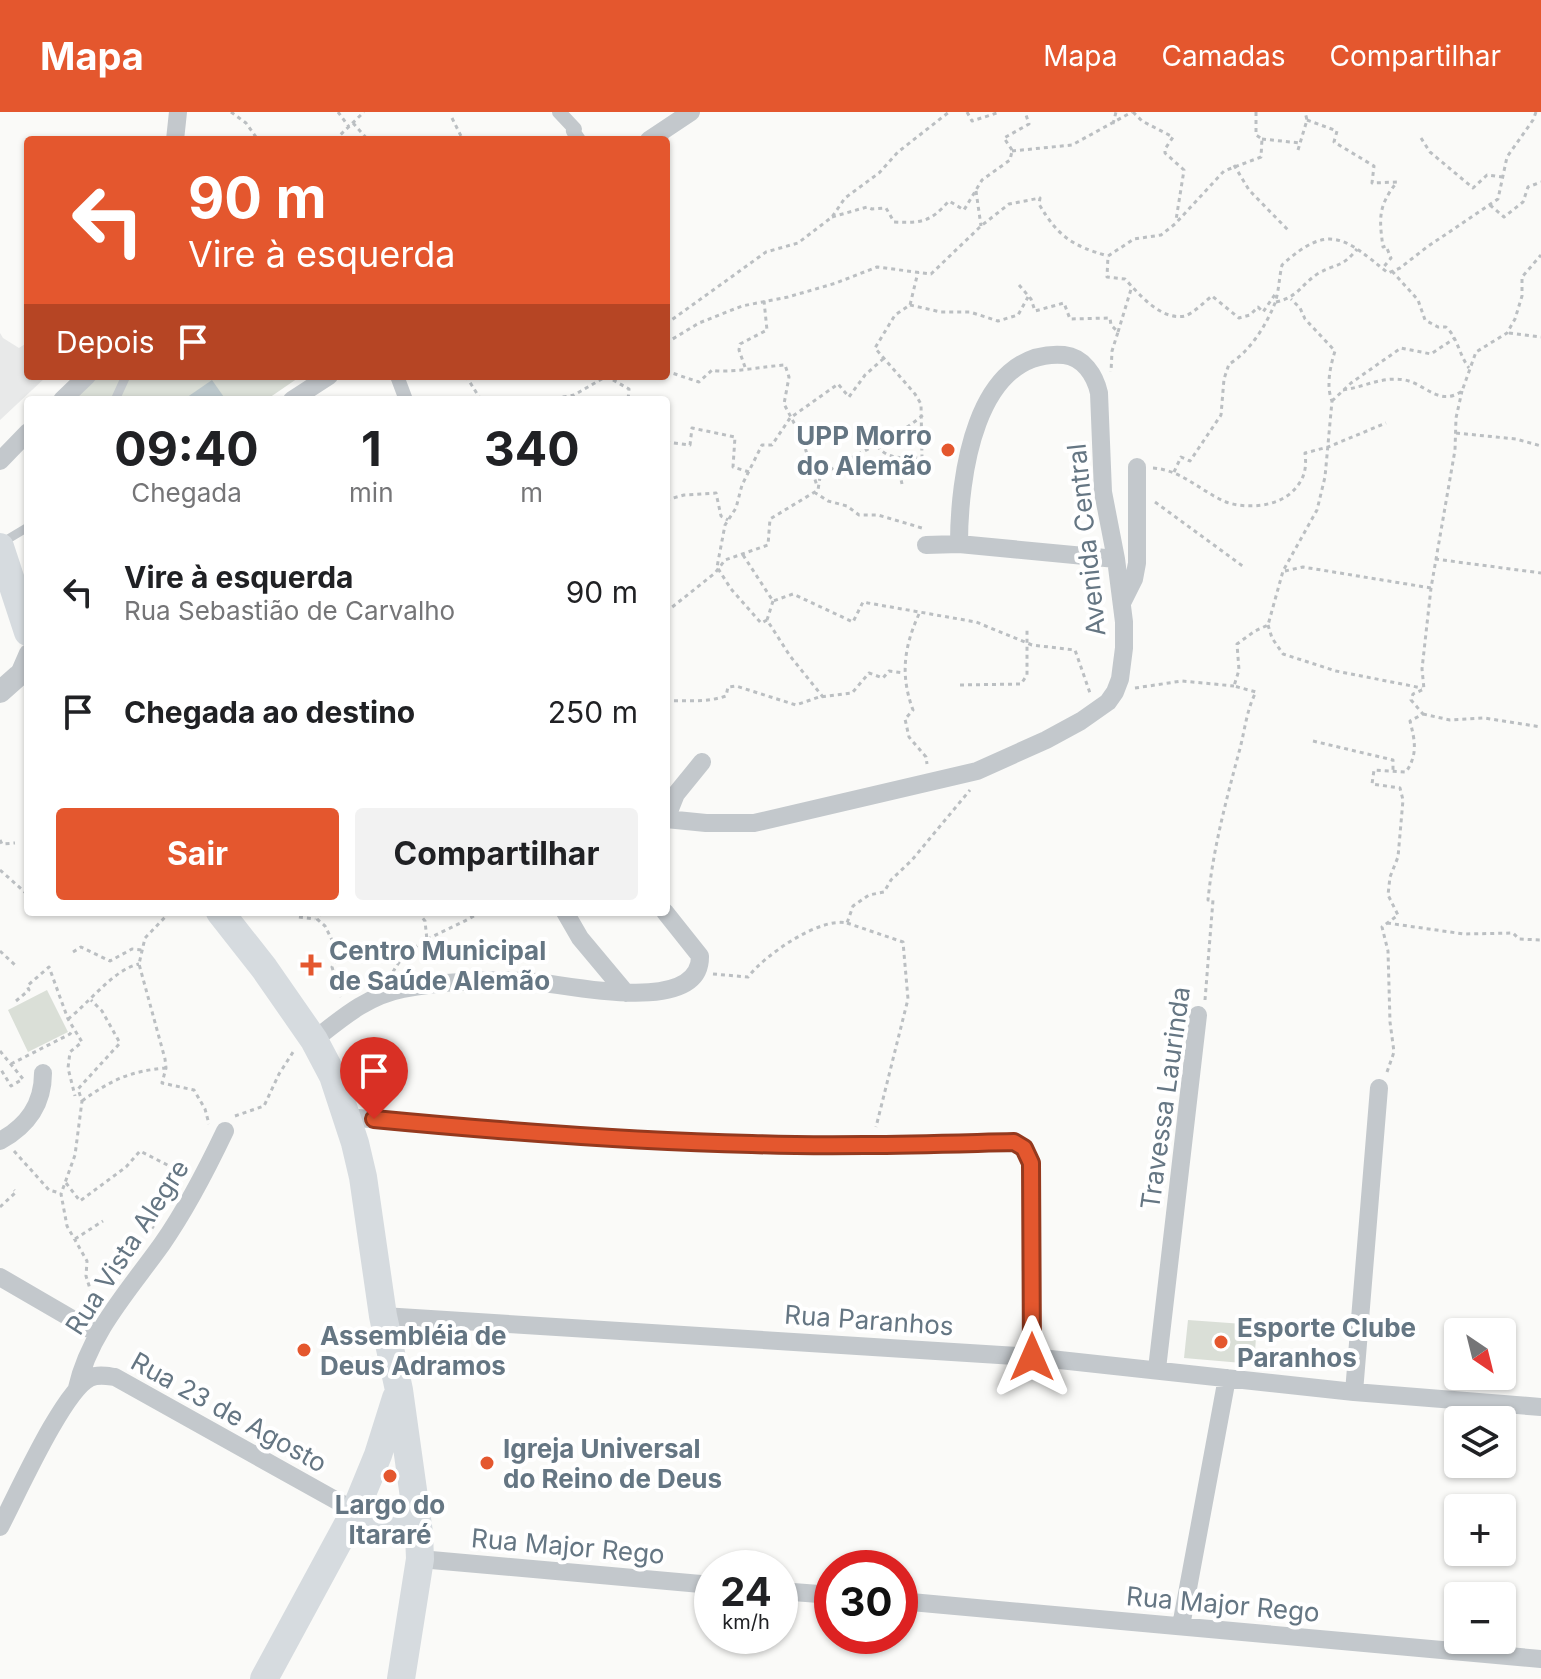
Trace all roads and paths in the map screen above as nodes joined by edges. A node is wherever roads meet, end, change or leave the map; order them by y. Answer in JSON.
{"nodes":[{"id":1,"x":178,"y":112,"type":"edge"},
{"id":2,"x":231,"y":112,"type":"edge"},
{"id":3,"x":338,"y":112,"type":"edge"},
{"id":4,"x":364,"y":112,"type":"edge"},
{"id":5,"x":559,"y":112,"type":"edge"},
{"id":6,"x":691,"y":112,"type":"edge"},
{"id":7,"x":949,"y":112,"type":"edge"},
{"id":8,"x":967,"y":112,"type":"edge"},
{"id":9,"x":1000,"y":112,"type":"edge"},
{"id":10,"x":1025,"y":112,"type":"edge"},
{"id":11,"x":1116,"y":112,"type":"edge"},
{"id":12,"x":1133,"y":112,"type":"edge"},
{"id":13,"x":1256,"y":112,"type":"edge"},
{"id":14,"x":1305,"y":112,"type":"edge"},
{"id":15,"x":1536,"y":112,"type":"edge"},
{"id":16,"x":452,"y":118,"type":"dead end"},
{"id":17,"x":1307,"y":120,"type":"junction"},
{"id":18,"x":1113,"y":124,"type":"junction"},
{"id":19,"x":351,"y":125,"type":"junction"},
{"id":20,"x":175,"y":136,"type":"edge"},
{"id":21,"x":255,"y":136,"type":"edge"},
{"id":22,"x":339,"y":136,"type":"edge"},
{"id":23,"x":363,"y":136,"type":"edge"},
{"id":24,"x":461,"y":136,"type":"edge"},
{"id":25,"x":576,"y":136,"type":"edge"},
{"id":26,"x":655,"y":136,"type":"edge"},
{"id":27,"x":1421,"y":138,"type":"dead end"},
{"id":28,"x":1262,"y":139,"type":"junction"},
{"id":29,"x":1300,"y":143,"type":"junction"},
{"id":30,"x":1298,"y":150,"type":"dead end"},
{"id":31,"x":1012,"y":151,"type":"junction"},
{"id":32,"x":1234,"y":165,"type":"junction"},
{"id":33,"x":1502,"y":177,"type":"junction"},
{"id":34,"x":1541,"y":182,"type":"edge"},
{"id":35,"x":976,"y":191,"type":"junction"},
{"id":36,"x":1490,"y":205,"type":"junction"},
{"id":37,"x":832,"y":217,"type":"junction"},
{"id":38,"x":1175,"y":224,"type":"junction"},
{"id":39,"x":981,"y":226,"type":"junction"},
{"id":40,"x":1288,"y":230,"type":"dead end"},
{"id":41,"x":1357,"y":249,"type":"junction"},
{"id":42,"x":1541,"y":255,"type":"edge"},
{"id":43,"x":1108,"y":256,"type":"junction"},
{"id":44,"x":1382,"y":269,"type":"junction"},
{"id":45,"x":1392,"y":271,"type":"junction"},
{"id":46,"x":918,"y":272,"type":"junction"},
{"id":47,"x":1019,"y":285,"type":"dead end"},
{"id":48,"x":1132,"y":286,"type":"junction"},
{"id":49,"x":1278,"y":290,"type":"junction"},
{"id":50,"x":1029,"y":297,"type":"junction"},
{"id":51,"x":1291,"y":299,"type":"junction"},
{"id":52,"x":764,"y":301,"type":"junction"},
{"id":53,"x":1276,"y":302,"type":"junction"},
{"id":54,"x":910,"y":305,"type":"junction"},
{"id":55,"x":670,"y":321,"type":"edge"},
{"id":56,"x":1118,"y":332,"type":"junction"},
{"id":57,"x":1507,"y":333,"type":"junction"},
{"id":58,"x":1541,"y":337,"type":"edge"},
{"id":59,"x":1455,"y":338,"type":"junction"},
{"id":60,"x":670,"y":341,"type":"edge"},
{"id":61,"x":883,"y":359,"type":"junction"},
{"id":62,"x":745,"y":367,"type":"junction"},
{"id":63,"x":1469,"y":368,"type":"junction"},
{"id":64,"x":670,"y":373,"type":"edge"},
{"id":65,"x":83,"y":380,"type":"edge"},
{"id":66,"x":323,"y":380,"type":"edge"},
{"id":67,"x":599,"y":380,"type":"edge"},
{"id":68,"x":613,"y":380,"type":"edge"},
{"id":69,"x":1111,"y":380,"type":"dead end"},
{"id":70,"x":1343,"y":390,"type":"junction"},
{"id":71,"x":1462,"y":391,"type":"junction"},
{"id":72,"x":66,"y":396,"type":"edge"},
{"id":73,"x":298,"y":396,"type":"edge"},
{"id":74,"x":569,"y":396,"type":"edge"},
{"id":75,"x":628,"y":396,"type":"edge"},
{"id":76,"x":1332,"y":401,"type":"junction"},
{"id":77,"x":923,"y":415,"type":"junction"},
{"id":78,"x":790,"y":418,"type":"junction"},
{"id":79,"x":1386,"y":423,"type":"dead end"},
{"id":80,"x":1456,"y":433,"type":"junction"},
{"id":81,"x":24,"y":436,"type":"edge"},
{"id":82,"x":670,"y":442,"type":"edge"},
{"id":83,"x":877,"y":446,"type":"junction"},
{"id":84,"x":1541,"y":446,"type":"edge"},
{"id":85,"x":1328,"y":447,"type":"junction"},
{"id":86,"x":896,"y":457,"type":"junction"},
{"id":87,"x":0,"y":461,"type":"edge"},
{"id":88,"x":1137,"y":467,"type":"joint"},
{"id":89,"x":750,"y":472,"type":"junction"},
{"id":90,"x":1174,"y":472,"type":"junction"},
{"id":91,"x":902,"y":484,"type":"dead end"},
{"id":92,"x":1136,"y":489,"type":"junction"},
{"id":93,"x":816,"y":491,"type":"junction"},
{"id":94,"x":670,"y":499,"type":"edge"},
{"id":95,"x":728,"y":520,"type":"junction"},
{"id":96,"x":24,"y":534,"type":"edge"},
{"id":97,"x":926,"y":545,"type":"dead end"},
{"id":98,"x":954,"y":545,"type":"junction"},
{"id":99,"x":743,"y":555,"type":"junction"},
{"id":100,"x":1116,"y":559,"type":"junction"},
{"id":101,"x":1435,"y":559,"type":"junction"},
{"id":102,"x":9,"y":562,"type":"edge"},
{"id":103,"x":717,"y":567,"type":"junction"},
{"id":104,"x":1244,"y":567,"type":"dead end"},
{"id":105,"x":1283,"y":571,"type":"junction"},
{"id":106,"x":1541,"y":573,"type":"edge"},
{"id":107,"x":1431,"y":588,"type":"junction"},
{"id":108,"x":773,"y":601,"type":"junction"},
{"id":109,"x":1123,"y":601,"type":"junction"},
{"id":110,"x":670,"y":609,"type":"edge"},
{"id":111,"x":919,"y":614,"type":"junction"},
{"id":112,"x":24,"y":617,"type":"edge"},
{"id":113,"x":767,"y":620,"type":"junction"},
{"id":114,"x":1268,"y":625,"type":"junction"},
{"id":115,"x":1027,"y":627,"type":"dead end"},
{"id":116,"x":1027,"y":643,"type":"junction"},
{"id":117,"x":23,"y":672,"type":"edge"},
{"id":118,"x":904,"y":673,"type":"junction"},
{"id":119,"x":960,"y":685,"type":"dead end"},
{"id":120,"x":1234,"y":686,"type":"junction"},
{"id":121,"x":1424,"y":689,"type":"junction"},
{"id":122,"x":0,"y":692,"type":"edge"},
{"id":123,"x":1115,"y":692,"type":"junction"},
{"id":124,"x":823,"y":697,"type":"junction"},
{"id":125,"x":670,"y":701,"type":"edge"},
{"id":126,"x":1095,"y":712,"type":"junction"},
{"id":127,"x":1423,"y":714,"type":"junction"},
{"id":128,"x":1541,"y":727,"type":"edge"},
{"id":129,"x":1313,"y":741,"type":"dead end"},
{"id":130,"x":702,"y":762,"type":"dead end"},
{"id":131,"x":977,"y":771,"type":"junction"},
{"id":132,"x":1393,"y":771,"type":"junction"},
{"id":133,"x":931,"y":783,"type":"junction"},
{"id":134,"x":670,"y":809,"type":"edge"},
{"id":135,"x":670,"y":819,"type":"edge"},
{"id":136,"x":1,"y":843,"type":"edge"},
{"id":137,"x":15,"y":843,"type":"dead end"},
{"id":138,"x":0,"y":870,"type":"edge"},
{"id":139,"x":24,"y":891,"type":"edge"},
{"id":140,"x":166,"y":916,"type":"edge"},
{"id":141,"x":223,"y":916,"type":"edge"},
{"id":142,"x":297,"y":916,"type":"edge"},
{"id":143,"x":319,"y":916,"type":"edge"},
{"id":144,"x":421,"y":916,"type":"edge"},
{"id":145,"x":472,"y":916,"type":"edge"},
{"id":146,"x":567,"y":916,"type":"edge"},
{"id":147,"x":668,"y":916,"type":"edge"},
{"id":148,"x":317,"y":919,"type":"junction"},
{"id":149,"x":847,"y":923,"type":"junction"},
{"id":150,"x":1387,"y":923,"type":"junction"},
{"id":151,"x":427,"y":940,"type":"junction"},
{"id":152,"x":1541,"y":940,"type":"edge"},
{"id":153,"x":142,"y":950,"type":"junction"},
{"id":154,"x":0,"y":951,"type":"edge"},
{"id":155,"x":73,"y":952,"type":"dead end"},
{"id":156,"x":139,"y":964,"type":"junction"},
{"id":157,"x":16,"y":966,"type":"dead end"},
{"id":158,"x":698,"y":972,"type":"junction"},
{"id":159,"x":389,"y":992,"type":"junction"},
{"id":160,"x":626,"y":993,"type":"junction"},
{"id":161,"x":91,"y":1000,"type":"junction"},
{"id":162,"x":16,"y":1001,"type":"dead end"},
{"id":163,"x":347,"y":1013,"type":"junction"},
{"id":164,"x":1198,"y":1015,"type":"joint"},
{"id":165,"x":68,"y":1019,"type":"junction"},
{"id":166,"x":73,"y":1029,"type":"junction"},
{"id":167,"x":310,"y":1034,"type":"junction"},
{"id":168,"x":0,"y":1051,"type":"edge"},
{"id":169,"x":11,"y":1064,"type":"junction"},
{"id":170,"x":0,"y":1068,"type":"edge"},
{"id":171,"x":166,"y":1068,"type":"junction"},
{"id":172,"x":43,"y":1073,"type":"dead end"},
{"id":173,"x":1379,"y":1088,"type":"joint"},
{"id":174,"x":75,"y":1096,"type":"dead end"},
{"id":175,"x":82,"y":1101,"type":"junction"},
{"id":176,"x":347,"y":1117,"type":"junction"},
{"id":177,"x":225,"y":1131,"type":"junction"},
{"id":178,"x":2,"y":1140,"type":"edge"},
{"id":179,"x":873,"y":1145,"type":"junction"},
{"id":180,"x":183,"y":1173,"type":"joint"},
{"id":181,"x":201,"y":1182,"type":"junction"},
{"id":182,"x":66,"y":1183,"type":"junction"},
{"id":183,"x":14,"y":1190,"type":"dead end"},
{"id":184,"x":61,"y":1194,"type":"junction"},
{"id":185,"x":0,"y":1207,"type":"edge"},
{"id":186,"x":103,"y":1221,"type":"dead end"},
{"id":187,"x":75,"y":1239,"type":"junction"},
{"id":188,"x":0,"y":1277,"type":"edge"},
{"id":189,"x":383,"y":1316,"type":"junction"},
{"id":190,"x":92,"y":1330,"type":"junction"},
{"id":191,"x":1032,"y":1357,"type":"junction"},
{"id":192,"x":1157,"y":1369,"type":"junction"},
{"id":193,"x":1227,"y":1378,"type":"junction"},
{"id":194,"x":77,"y":1388,"type":"junction"},
{"id":195,"x":399,"y":1390,"type":"junction"},
{"id":196,"x":1354,"y":1392,"type":"junction"},
{"id":197,"x":1541,"y":1393,"type":"edge"},
{"id":198,"x":1541,"y":1407,"type":"edge"},
{"id":199,"x":355,"y":1511,"type":"junction"},
{"id":200,"x":0,"y":1527,"type":"edge"},
{"id":201,"x":420,"y":1546,"type":"junction"},
{"id":202,"x":694,"y":1583,"type":"edge"},
{"id":203,"x":918,"y":1603,"type":"edge"},
{"id":204,"x":1181,"y":1626,"type":"junction"},
{"id":205,"x":1541,"y":1659,"type":"edge"},
{"id":206,"x":264,"y":1679,"type":"edge"},
{"id":207,"x":401,"y":1679,"type":"edge"}],
"edges":[{"from":1,"to":20,"type":"street"},
{"from":2,"to":21,"type":"path"},
{"from":3,"to":19,"type":"path"},
{"from":4,"to":19,"type":"path"},
{"from":5,"to":25,"type":"street"},
{"from":6,"to":26,"type":"street"},
{"from":7,"to":37,"type":"path"},
{"from":8,"to":9,"type":"path"},
{"from":10,"to":31,"type":"path"},
{"from":11,"to":18,"type":"path"},
{"from":12,"to":18,"type":"path"},
{"from":12,"to":38,"type":"path"},
{"from":13,"to":28,"type":"path"},
{"from":14,"to":17,"type":"path"},
{"from":15,"to":33,"type":"path"},
{"from":16,"to":24,"type":"path"},
{"from":17,"to":29,"type":"path"},
{"from":17,"to":44,"type":"path"},
{"from":18,"to":31,"type":"path"},
{"from":19,"to":22,"type":"path"},
{"from":19,"to":23,"type":"path"},
{"from":27,"to":33,"type":"path"},
{"from":28,"to":29,"type":"path"},
{"from":28,"to":32,"type":"path"},
{"from":29,"to":30,"type":"path"},
{"from":31,"to":35,"type":"path"},
{"from":32,"to":38,"type":"path"},
{"from":32,"to":40,"type":"path"},
{"from":33,"to":36,"type":"path"},
{"from":34,"to":36,"type":"path"},
{"from":35,"to":37,"type":"path"},
{"from":35,"to":39,"type":"path"},
{"from":36,"to":45,"type":"path"},
{"from":37,"to":55,"type":"path"},
{"from":38,"to":43,"type":"path"},
{"from":39,"to":43,"type":"path"},
{"from":39,"to":46,"type":"path"},
{"from":41,"to":44,"type":"path"},
{"from":41,"to":49,"type":"path"},
{"from":41,"to":51,"type":"path"},
{"from":42,"to":57,"type":"path"},
{"from":43,"to":48,"type":"path"},
{"from":44,"to":45,"type":"path"},
{"from":45,"to":59,"type":"path"},
{"from":46,"to":52,"type":"path"},
{"from":46,"to":54,"type":"path"},
{"from":47,"to":50,"type":"path"},
{"from":48,"to":49,"type":"path"},
{"from":48,"to":56,"type":"path"},
{"from":49,"to":53,"type":"path"},
{"from":50,"to":54,"type":"path"},
{"from":50,"to":56,"type":"path"},
{"from":51,"to":53,"type":"path"},
{"from":51,"to":76,"type":"path"},
{"from":52,"to":60,"type":"path"},
{"from":52,"to":62,"type":"path"},
{"from":53,"to":90,"type":"path"},
{"from":54,"to":61,"type":"path"},
{"from":56,"to":69,"type":"path"},
{"from":57,"to":58,"type":"path"},
{"from":57,"to":63,"type":"path"},
{"from":59,"to":63,"type":"path"},
{"from":59,"to":70,"type":"path"},
{"from":61,"to":77,"type":"path"},
{"from":61,"to":78,"type":"path"},
{"from":62,"to":64,"type":"path"},
{"from":62,"to":78,"type":"path"},
{"from":63,"to":71,"type":"path"},
{"from":65,"to":72,"type":"street"},
{"from":66,"to":73,"type":"street"},
{"from":67,"to":74,"type":"path"},
{"from":68,"to":75,"type":"path"},
{"from":70,"to":71,"type":"path"},
{"from":70,"to":76,"type":"path"},
{"from":71,"to":80,"type":"path"},
{"from":76,"to":85,"type":"path"},
{"from":77,"to":83,"type":"path"},
{"from":77,"to":86,"type":"path"},
{"from":78,"to":89,"type":"path"},
{"from":78,"to":93,"type":"path"},
{"from":79,"to":85,"type":"path"},
{"from":80,"to":84,"type":"path"},
{"from":80,"to":101,"type":"path"},
{"from":81,"to":87,"type":"street"},
{"from":82,"to":89,"type":"path"},
{"from":83,"to":86,"type":"path"},
{"from":83,"to":93,"type":"path"},
{"from":85,"to":90,"type":"path"},
{"from":85,"to":105,"type":"path"},
{"from":86,"to":91,"type":"path"},
{"from":88,"to":90,"type":"path"},
{"from":88,"to":92,"type":"street"},
{"from":89,"to":95,"type":"path"},
{"from":92,"to":104,"type":"path"},
{"from":92,"to":109,"type":"street"},
{"from":93,"to":98,"type":"path"},
{"from":93,"to":99,"type":"path"},
{"from":94,"to":95,"type":"path"},
{"from":95,"to":103,"type":"path"},
{"from":96,"to":102,"type":"lane"},
{"from":97,"to":98,"type":"street"},
{"from":98,"to":100,"type":"street"},
{"from":98,"to":100,"type":"street","name":"Avenida Central"},
{"from":99,"to":103,"type":"path"},
{"from":99,"to":108,"type":"path"},
{"from":100,"to":109,"type":"street","name":"Avenida Central"},
{"from":101,"to":106,"type":"path"},
{"from":101,"to":107,"type":"path"},
{"from":102,"to":112,"type":"main road"},
{"from":103,"to":110,"type":"path"},
{"from":103,"to":113,"type":"path"},
{"from":105,"to":107,"type":"path"},
{"from":105,"to":114,"type":"path"},
{"from":107,"to":121,"type":"path"},
{"from":108,"to":111,"type":"path"},
{"from":108,"to":113,"type":"path"},
{"from":109,"to":123,"type":"street","name":"Avenida Central"},
{"from":111,"to":116,"type":"path"},
{"from":111,"to":118,"type":"path"},
{"from":113,"to":124,"type":"path"},
{"from":114,"to":120,"type":"path"},
{"from":114,"to":121,"type":"path"},
{"from":115,"to":116,"type":"path"},
{"from":116,"to":119,"type":"path"},
{"from":116,"to":126,"type":"path"},
{"from":117,"to":122,"type":"street"},
{"from":118,"to":124,"type":"path"},
{"from":118,"to":133,"type":"path"},
{"from":120,"to":123,"type":"path"},
{"from":120,"to":164,"type":"path","name":"Travessa Laurinda"},
{"from":121,"to":127,"type":"path"},
{"from":123,"to":126,"type":"street"},
{"from":124,"to":125,"type":"path"},
{"from":126,"to":131,"type":"street"},
{"from":127,"to":128,"type":"path"},
{"from":127,"to":132,"type":"path"},
{"from":129,"to":132,"type":"path"},
{"from":130,"to":134,"type":"street"},
{"from":131,"to":133,"type":"street"},
{"from":131,"to":149,"type":"path"},
{"from":132,"to":150,"type":"path"},
{"from":133,"to":135,"type":"street"},
{"from":136,"to":137,"type":"path"},
{"from":138,"to":139,"type":"path"},
{"from":140,"to":153,"type":"path"},
{"from":141,"to":167,"type":"main road"},
{"from":142,"to":148,"type":"path"},
{"from":143,"to":148,"type":"path"},
{"from":144,"to":151,"type":"path"},
{"from":145,"to":151,"type":"path"},
{"from":146,"to":160,"type":"street"},
{"from":147,"to":158,"type":"street"},
{"from":148,"to":163,"type":"path"},
{"from":149,"to":158,"type":"path"},
{"from":149,"to":179,"type":"path"},
{"from":150,"to":152,"type":"path"},
{"from":150,"to":173,"type":"path"},
{"from":151,"to":159,"type":"path"},
{"from":153,"to":155,"type":"path"},
{"from":153,"to":156,"type":"path"},
{"from":154,"to":157,"type":"path"},
{"from":156,"to":161,"type":"path"},
{"from":156,"to":171,"type":"path"},
{"from":158,"to":160,"type":"street"},
{"from":159,"to":160,"type":"street"},
{"from":159,"to":163,"type":"street"},
{"from":161,"to":165,"type":"path"},
{"from":161,"to":175,"type":"path"},
{"from":162,"to":165,"type":"path"},
{"from":163,"to":167,"type":"street"},
{"from":164,"to":192,"type":"street","name":"Travessa Laurinda"},
{"from":165,"to":166,"type":"path"},
{"from":166,"to":169,"type":"path"},
{"from":166,"to":174,"type":"path"},
{"from":167,"to":176,"type":"main road"},
{"from":167,"to":177,"type":"path"},
{"from":168,"to":169,"type":"path"},
{"from":169,"to":170,"type":"path"},
{"from":171,"to":175,"type":"path"},
{"from":171,"to":177,"type":"path"},
{"from":172,"to":178,"type":"street"},
{"from":173,"to":196,"type":"street"},
{"from":175,"to":182,"type":"path"},
{"from":176,"to":179,"type":"street"},
{"from":176,"to":189,"type":"main road"},
{"from":177,"to":181,"type":"street","name":"Rua Vista Alegre"},
{"from":178,"to":184,"type":"path"},
{"from":179,"to":191,"type":"street"},
{"from":180,"to":181,"type":"street"},
{"from":180,"to":182,"type":"path"},
{"from":181,"to":190,"type":"street","name":"Rua Vista Alegre"},
{"from":182,"to":184,"type":"path"},
{"from":183,"to":185,"type":"path"},
{"from":184,"to":187,"type":"path"},
{"from":186,"to":187,"type":"path"},
{"from":187,"to":190,"type":"path"},
{"from":188,"to":190,"type":"street"},
{"from":189,"to":191,"type":"street","name":"Rua Paranhos"},
{"from":189,"to":195,"type":"main road"},
{"from":190,"to":194,"type":"street","name":"Rua Vista Alegre"},
{"from":191,"to":192,"type":"street","name":"Rua Paranhos"},
{"from":192,"to":193,"type":"street","name":"Rua Paranhos"},
{"from":193,"to":196,"type":"street","name":"Rua Paranhos"},
{"from":193,"to":204,"type":"street"},
{"from":194,"to":199,"type":"street","name":"Rua 23 de Agosto"},
{"from":194,"to":200,"type":"street","name":"Rua Vista Alegre"},
{"from":195,"to":199,"type":"main road"},
{"from":195,"to":201,"type":"main road"},
{"from":196,"to":198,"type":"street","name":"Rua Paranhos"},
{"from":197,"to":198,"type":"street"},
{"from":199,"to":201,"type":"main road"},
{"from":199,"to":206,"type":"main road"},
{"from":201,"to":202,"type":"street","name":"Rua Major Rego"},
{"from":201,"to":207,"type":"main road"},
{"from":203,"to":204,"type":"street","name":"Rua Major Rego"},
{"from":204,"to":205,"type":"street","name":"Rua Major Rego"}]}
